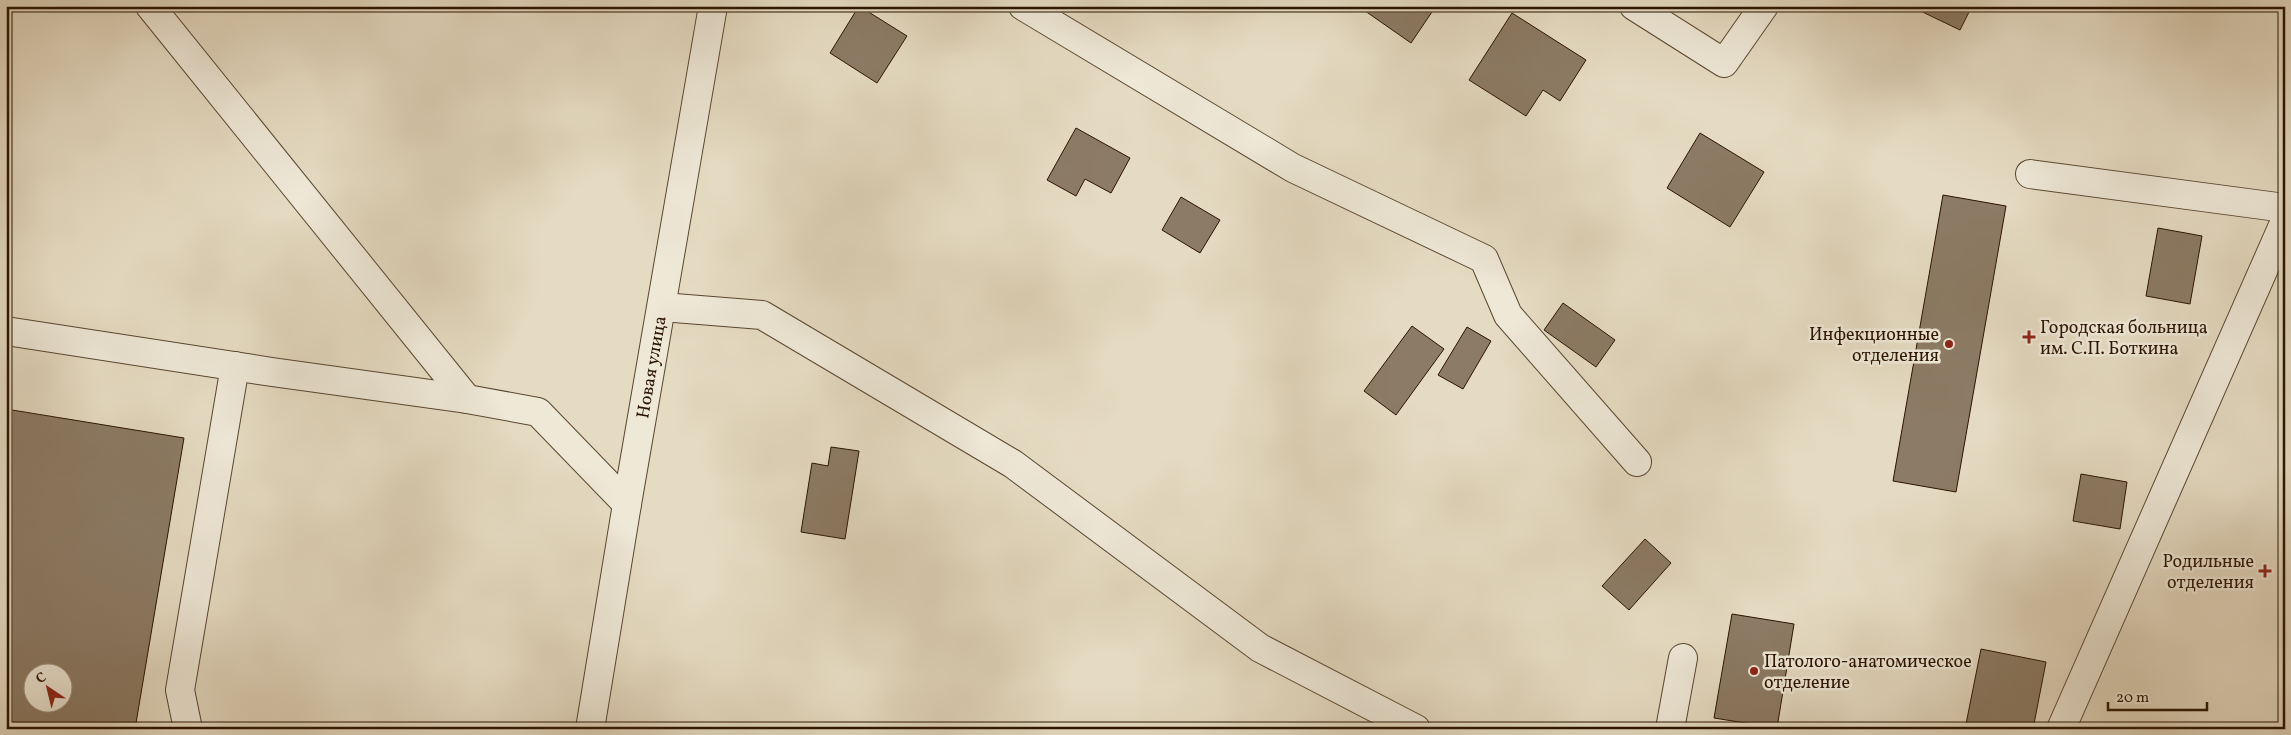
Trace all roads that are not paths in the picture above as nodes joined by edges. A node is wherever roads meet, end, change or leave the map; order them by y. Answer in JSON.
{"nodes":[{"id":1,"x":150,"y":6,"type":"edge"},
{"id":2,"x":713,"y":6,"type":"edge"},
{"id":3,"x":1023,"y":6,"type":"edge"},
{"id":4,"x":1634,"y":6,"type":"edge"},
{"id":5,"x":1764,"y":6,"type":"edge"},
{"id":6,"x":2030,"y":174,"type":"dead end"},
{"id":7,"x":2285,"y":208,"type":"edge"},
{"id":8,"x":2285,"y":221,"type":"edge"},
{"id":9,"x":662,"y":307,"type":"junction"},
{"id":10,"x":6,"y":331,"type":"edge"},
{"id":11,"x":236,"y":366,"type":"junction"},
{"id":12,"x":467,"y":399,"type":"junction"},
{"id":13,"x":1637,"y":462,"type":"dead end"},
{"id":14,"x":627,"y":504,"type":"junction"},
{"id":15,"x":1683,"y":658,"type":"dead end"},
{"id":16,"x":188,"y":729,"type":"edge"},
{"id":17,"x":590,"y":729,"type":"edge"},
{"id":18,"x":1416,"y":729,"type":"edge"},
{"id":19,"x":1670,"y":729,"type":"edge"},
{"id":20,"x":2061,"y":729,"type":"edge"}],
"edges":[{"from":1,"to":12,"type":"street"},
{"from":2,"to":9,"type":"street","name":"Новая улица"},
{"from":3,"to":13,"type":"street"},
{"from":4,"to":5,"type":"street"},
{"from":6,"to":7,"type":"street"},
{"from":8,"to":20,"type":"street"},
{"from":9,"to":14,"type":"street","name":"Новая улица"},
{"from":9,"to":18,"type":"street"},
{"from":10,"to":11,"type":"street"},
{"from":11,"to":12,"type":"street"},
{"from":11,"to":16,"type":"street"},
{"from":12,"to":14,"type":"street"},
{"from":14,"to":17,"type":"street","name":"Новая улица"},
{"from":15,"to":19,"type":"street"}]}
